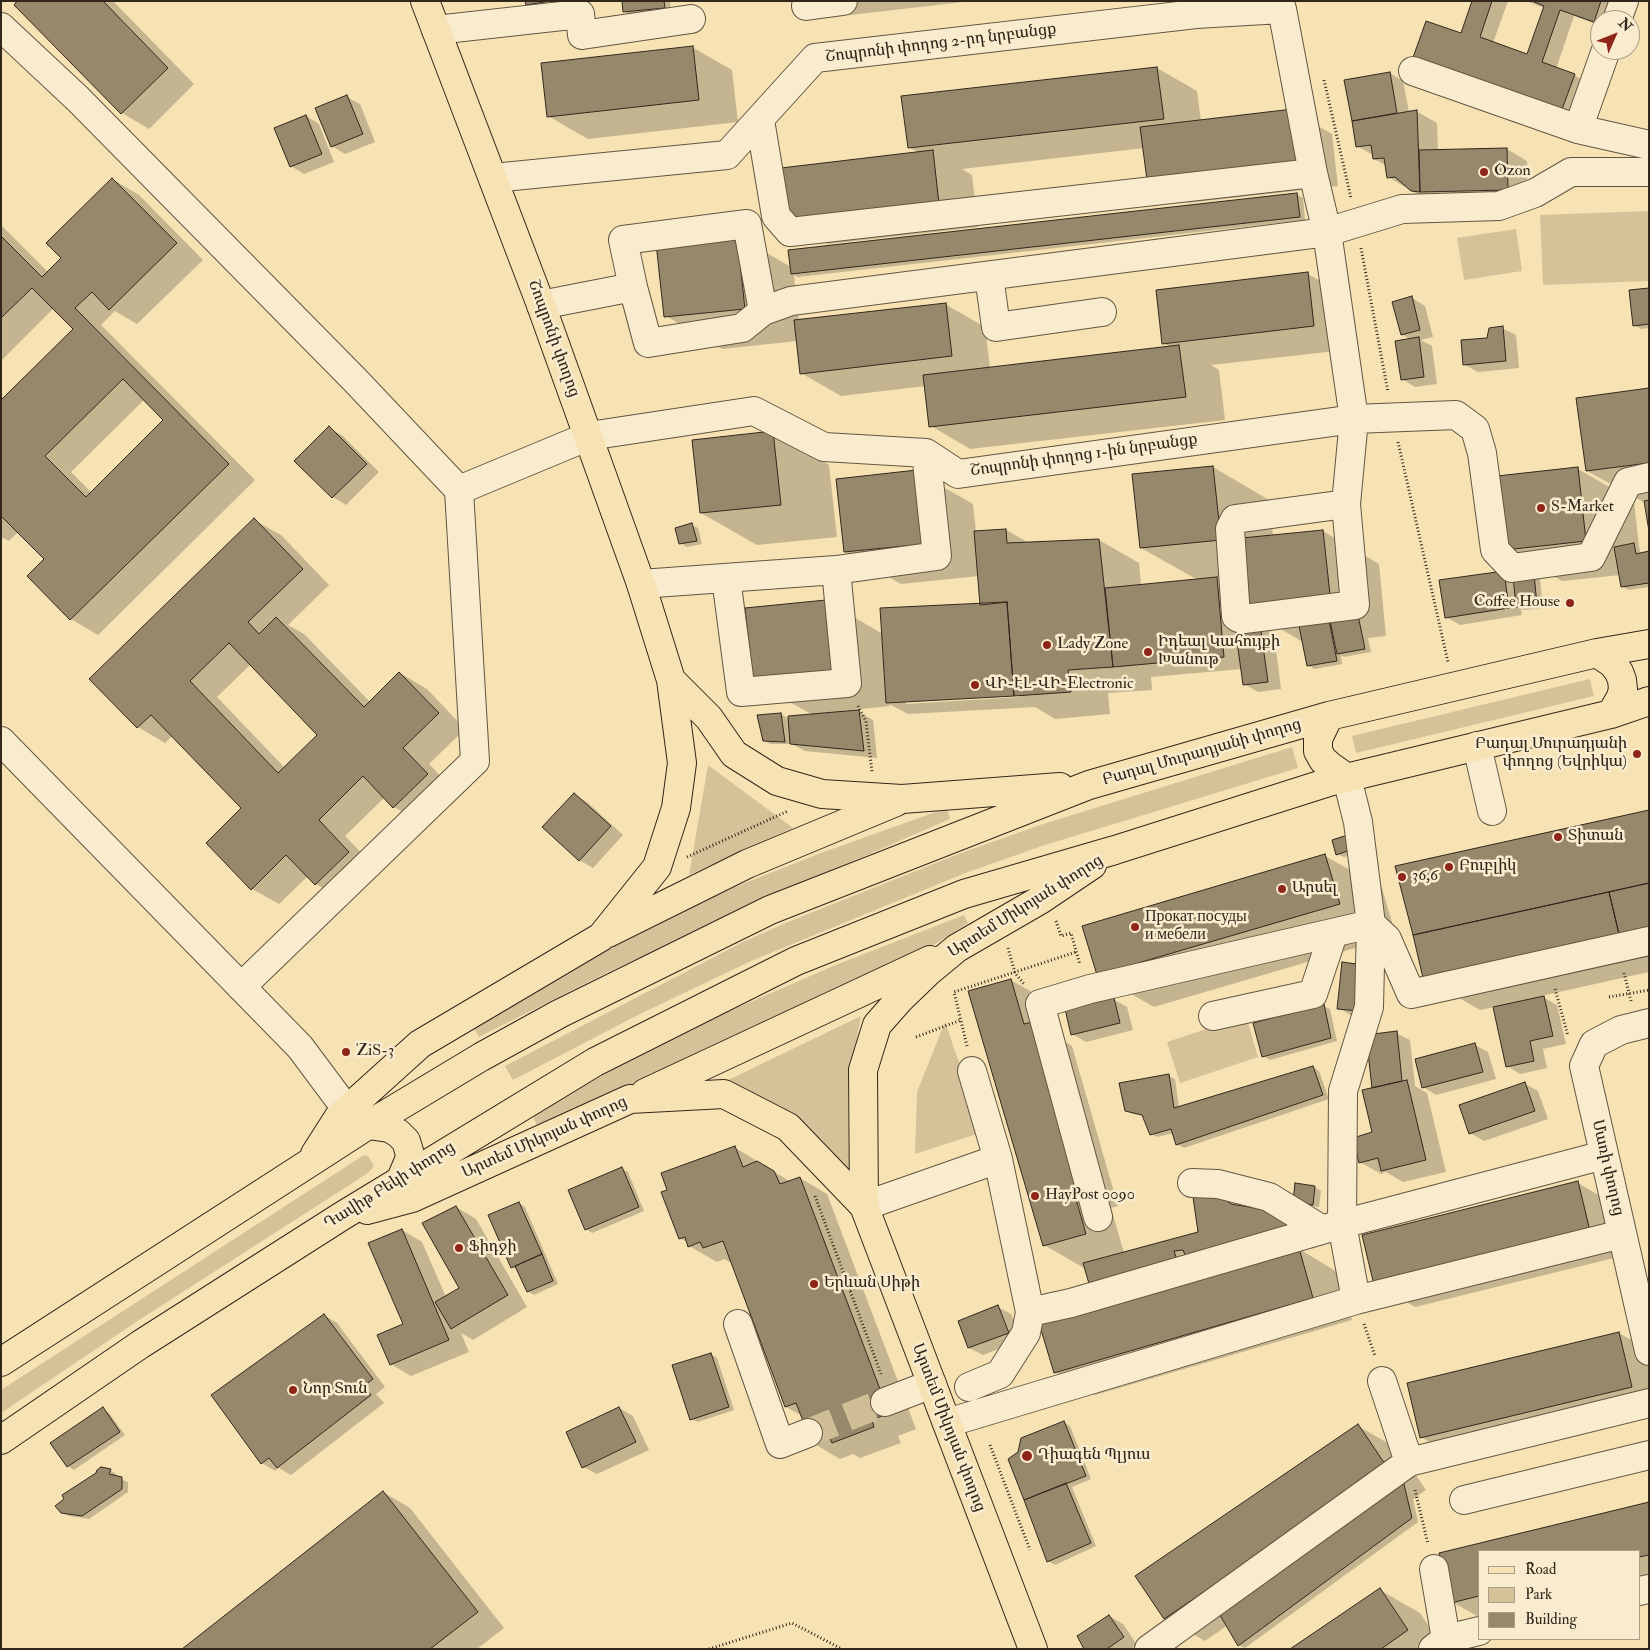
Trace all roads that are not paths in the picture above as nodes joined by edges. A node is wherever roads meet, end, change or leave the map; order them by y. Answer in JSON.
{"nodes":[{"id":1,"x":425,"y":1,"type":"edge"},
{"id":2,"x":843,"y":1,"type":"edge"},
{"id":3,"x":806,"y":6,"type":"dead end"},
{"id":4,"x":1196,"y":8,"type":"edge"},
{"id":5,"x":691,"y":19,"type":"dead end"},
{"id":6,"x":1,"y":27,"type":"edge"},
{"id":7,"x":436,"y":30,"type":"junction"},
{"id":8,"x":1602,"y":60,"type":"edge"},
{"id":9,"x":1414,"y":71,"type":"dead end"},
{"id":10,"x":760,"y":120,"type":"junction"},
{"id":11,"x":1578,"y":129,"type":"junction"},
{"id":12,"x":1649,"y":145,"type":"edge"},
{"id":13,"x":1649,"y":172,"type":"edge"},
{"id":14,"x":1312,"y":173,"type":"junction"},
{"id":15,"x":494,"y":178,"type":"junction"},
{"id":16,"x":1327,"y":232,"type":"junction"},
{"id":17,"x":989,"y":276,"type":"junction"},
{"id":18,"x":633,"y":287,"type":"junction"},
{"id":19,"x":541,"y":306,"type":"junction"},
{"id":20,"x":763,"y":311,"type":"junction"},
{"id":21,"x":1102,"y":312,"type":"dead end"},
{"id":22,"x":1354,"y":419,"type":"junction"},
{"id":23,"x":589,"y":436,"type":"junction"},
{"id":24,"x":926,"y":453,"type":"junction"},
{"id":25,"x":1649,"y":478,"type":"edge"},
{"id":26,"x":459,"y":490,"type":"junction"},
{"id":27,"x":1346,"y":504,"type":"junction"},
{"id":28,"x":836,"y":570,"type":"junction"},
{"id":29,"x":726,"y":578,"type":"junction"},
{"id":30,"x":641,"y":584,"type":"junction"},
{"id":31,"x":1649,"y":644,"type":"edge"},
{"id":32,"x":1597,"y":653,"type":"junction"},
{"id":33,"x":671,"y":680,"type":"junction"},
{"id":34,"x":1649,"y":701,"type":"edge"},
{"id":35,"x":1611,"y":714,"type":"junction"},
{"id":36,"x":1329,"y":716,"type":"junction"},
{"id":37,"x":1,"y":741,"type":"edge"},
{"id":38,"x":1477,"y":746,"type":"junction"},
{"id":39,"x":1347,"y":778,"type":"junction"},
{"id":40,"x":1089,"y":785,"type":"junction"},
{"id":41,"x":902,"y":800,"type":"junction"},
{"id":42,"x":1492,"y":811,"type":"dead end"},
{"id":43,"x":1114,"y":850,"type":"junction"},
{"id":44,"x":1371,"y":924,"type":"junction"},
{"id":45,"x":1333,"y":934,"type":"junction"},
{"id":46,"x":601,"y":937,"type":"junction"},
{"id":47,"x":1649,"y":940,"type":"edge"},
{"id":48,"x":957,"y":948,"type":"junction"},
{"id":49,"x":241,"y":987,"type":"junction"},
{"id":50,"x":1213,"y":1016,"type":"dead end"},
{"id":51,"x":1649,"y":1023,"type":"edge"},
{"id":52,"x":972,"y":1071,"type":"road end"},
{"id":53,"x":630,"y":1100,"type":"junction"},
{"id":54,"x":358,"y":1117,"type":"junction"},
{"id":55,"x":1604,"y":1155,"type":"junction"},
{"id":56,"x":998,"y":1159,"type":"junction"},
{"id":57,"x":401,"y":1179,"type":"junction"},
{"id":58,"x":1192,"y":1183,"type":"dead end"},
{"id":59,"x":864,"y":1206,"type":"junction"},
{"id":60,"x":342,"y":1216,"type":"junction"},
{"id":61,"x":1098,"y":1217,"type":"dead end"},
{"id":62,"x":1331,"y":1226,"type":"junction"},
{"id":63,"x":1622,"y":1234,"type":"junction"},
{"id":64,"x":1356,"y":1300,"type":"junction"},
{"id":65,"x":1030,"y":1312,"type":"junction"},
{"id":66,"x":738,"y":1324,"type":"dead end"},
{"id":67,"x":1649,"y":1351,"type":"edge"},
{"id":68,"x":1,"y":1362,"type":"edge"},
{"id":69,"x":1382,"y":1380,"type":"road end"},
{"id":70,"x":932,"y":1384,"type":"junction"},
{"id":71,"x":969,"y":1387,"type":"dead end"},
{"id":72,"x":885,"y":1402,"type":"tunnel mouth"},
{"id":73,"x":1649,"y":1402,"type":"edge"},
{"id":74,"x":947,"y":1424,"type":"junction"},
{"id":75,"x":808,"y":1433,"type":"tunnel mouth"},
{"id":76,"x":1,"y":1440,"type":"edge"},
{"id":77,"x":1649,"y":1455,"type":"edge"},
{"id":78,"x":1409,"y":1462,"type":"junction"},
{"id":79,"x":1464,"y":1500,"type":"dead end"},
{"id":80,"x":1434,"y":1569,"type":"road end"},
{"id":81,"x":1478,"y":1631,"type":"edge"},
{"id":82,"x":1439,"y":1644,"type":"edge"},
{"id":83,"x":1034,"y":1649,"type":"edge"},
{"id":84,"x":1149,"y":1649,"type":"edge"}],
"edges":[{"from":1,"to":7,"type":"main road","name":"Շոպրոնի փողոց"},
{"from":2,"to":3,"type":"street"},
{"from":4,"to":10,"type":"street","name":"Շոպրոնի փողոց 2-րդ նրբանցք"},
{"from":4,"to":14,"type":"street","name":"Շոպրոնի փողոց 2-րդ նրբանցք"},
{"from":5,"to":7,"type":"street"},
{"from":6,"to":26,"type":"street"},
{"from":7,"to":15,"type":"main road","name":"Շոպրոնի փողոց"},
{"from":8,"to":11,"type":"street"},
{"from":9,"to":11,"type":"street"},
{"from":10,"to":14,"type":"street"},
{"from":10,"to":15,"type":"street","name":"Շոպրոնի փողոց 2-րդ նրբանցք"},
{"from":11,"to":12,"type":"street"},
{"from":13,"to":16,"type":"street"},
{"from":14,"to":16,"type":"street"},
{"from":15,"to":19,"type":"main road","name":"Շոպրոնի փողոց"},
{"from":16,"to":17,"type":"street"},
{"from":16,"to":22,"type":"street"},
{"from":17,"to":20,"type":"street"},
{"from":17,"to":21,"type":"street"},
{"from":18,"to":19,"type":"street"},
{"from":18,"to":20,"type":"street"},
{"from":18,"to":20,"type":"street"},
{"from":19,"to":23,"type":"main road","name":"Շոպրոնի փողոց"},
{"from":22,"to":24,"type":"street","name":"Շոպրոնի փողոց 1-ին նրբանցք"},
{"from":22,"to":25,"type":"street","name":"Շոպրոնի փողոց 1-ին նրբանցք"},
{"from":22,"to":27,"type":"street"},
{"from":23,"to":24,"type":"street","name":"Շոպրոնի փողոց 1-ին նրբանցք"},
{"from":23,"to":26,"type":"street","name":"Շոպրոնի փողոց 1-ին նրբանցք"},
{"from":23,"to":30,"type":"main road","name":"Շոպրոնի փողոց"},
{"from":24,"to":28,"type":"street"},
{"from":26,"to":49,"type":"street"},
{"from":27,"to":27,"type":"street"},
{"from":28,"to":29,"type":"street"},
{"from":28,"to":29,"type":"street"},
{"from":29,"to":30,"type":"street"},
{"from":30,"to":33,"type":"main road","name":"Շոպրոնի փողոց"},
{"from":31,"to":32,"type":"main road","name":"Բադալ Մուրադյանի փողոց"},
{"from":32,"to":35,"type":"main road"},
{"from":32,"to":36,"type":"main road","name":"Բադալ Մուրադյանի փողոց"},
{"from":33,"to":41,"type":"main road"},
{"from":33,"to":46,"type":"main road","name":"Շոպրոնի փողոց"},
{"from":34,"to":35,"type":"main road"},
{"from":35,"to":38,"type":"main road"},
{"from":36,"to":39,"type":"main road"},
{"from":36,"to":40,"type":"main road","name":"Բադալ Մուրադյանի փողոց"},
{"from":37,"to":49,"type":"street"},
{"from":38,"to":39,"type":"main road"},
{"from":38,"to":42,"type":"street"},
{"from":39,"to":43,"type":"main road"},
{"from":39,"to":44,"type":"street"},
{"from":40,"to":41,"type":"main road"},
{"from":40,"to":54,"type":"main road","name":"Բադալ Մուրադյանի փողոց"},
{"from":41,"to":46,"type":"main road"},
{"from":43,"to":48,"type":"main road","name":"Արտեմ Միկոյան փողոց"},
{"from":43,"to":57,"type":"main road","name":"Դավիթ Բեկի փողոց"},
{"from":44,"to":45,"type":"street"},
{"from":44,"to":47,"type":"street"},
{"from":44,"to":62,"type":"street"},
{"from":45,"to":50,"type":"street"},
{"from":45,"to":61,"type":"street"},
{"from":46,"to":54,"type":"main road"},
{"from":48,"to":53,"type":"main road"},
{"from":48,"to":59,"type":"main road","name":"Արտեմ Միկոյան փողոց"},
{"from":49,"to":54,"type":"street"},
{"from":51,"to":55,"type":"street","name":"Մառի փողոց"},
{"from":52,"to":56,"type":"street"},
{"from":53,"to":59,"type":"main road","name":"Արտեմ Միկոյան փողոց"},
{"from":53,"to":60,"type":"main road","name":"Արտեմ Միկոյան փողոց"},
{"from":54,"to":57,"type":"main road"},
{"from":54,"to":68,"type":"main road"},
{"from":55,"to":62,"type":"street"},
{"from":55,"to":63,"type":"street","name":"Մառի փողոց"},
{"from":56,"to":59,"type":"street"},
{"from":56,"to":65,"type":"street"},
{"from":57,"to":60,"type":"main road","name":"Դավիթ Բեկի փողոց"},
{"from":58,"to":62,"type":"street"},
{"from":59,"to":70,"type":"main road","name":"Արտեմ Միկոյան փողոց"},
{"from":60,"to":76,"type":"main road","name":"Դավիթ Բեկի փողոց"},
{"from":62,"to":64,"type":"street"},
{"from":62,"to":65,"type":"street"},
{"from":63,"to":64,"type":"street"},
{"from":63,"to":67,"type":"street","name":"Մառի փողոց"},
{"from":64,"to":74,"type":"street"},
{"from":65,"to":71,"type":"street"},
{"from":66,"to":75,"type":"street"},
{"from":69,"to":78,"type":"street"},
{"from":70,"to":72,"type":"street"},
{"from":70,"to":74,"type":"main road","name":"Արտեմ Միկոյան փողոց"},
{"from":73,"to":78,"type":"street"},
{"from":74,"to":83,"type":"main road","name":"Արտեմ Միկոյան փողոց"},
{"from":77,"to":79,"type":"street"},
{"from":78,"to":84,"type":"street"},
{"from":80,"to":82,"type":"street"},
{"from":81,"to":82,"type":"street"}]}
